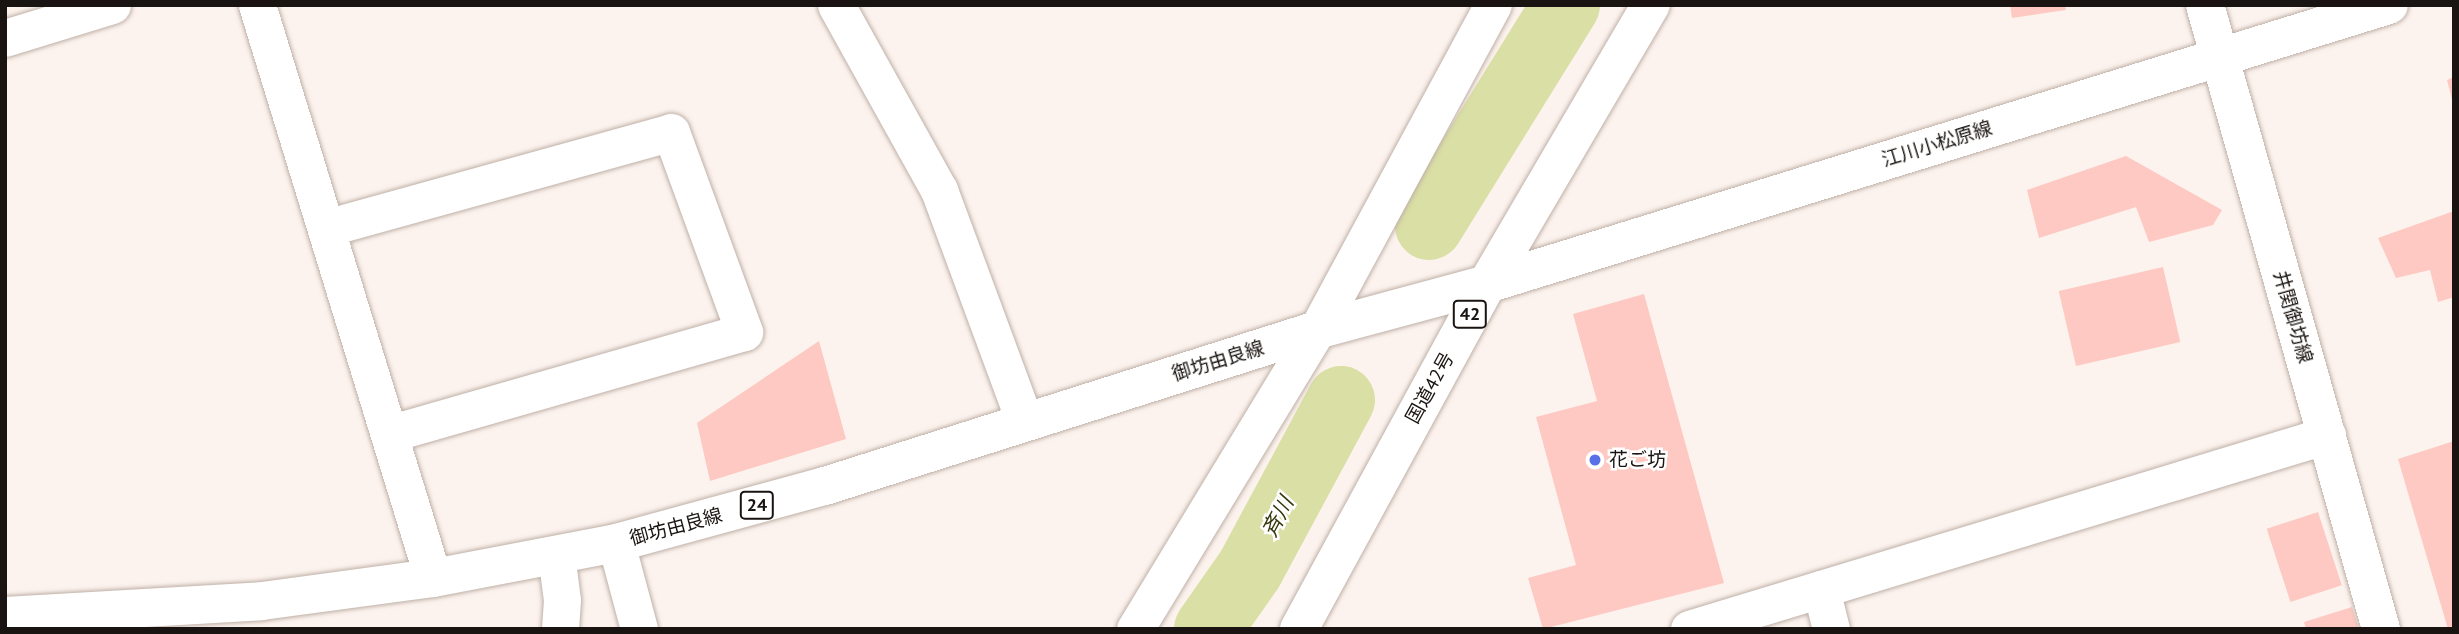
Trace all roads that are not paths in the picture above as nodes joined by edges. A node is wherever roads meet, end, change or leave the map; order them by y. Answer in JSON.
{"nodes":[{"id":1,"x":112,"y":5,"type":"edge"},
{"id":2,"x":257,"y":5,"type":"edge"},
{"id":3,"x":836,"y":5,"type":"edge"},
{"id":4,"x":1493,"y":5,"type":"edge"},
{"id":5,"x":1651,"y":5,"type":"edge"},
{"id":6,"x":2205,"y":5,"type":"edge"},
{"id":7,"x":2389,"y":5,"type":"edge"},
{"id":8,"x":5,"y":38,"type":"edge"},
{"id":9,"x":2220,"y":58,"type":"junction"},
{"id":10,"x":326,"y":228,"type":"junction"},
{"id":11,"x":1487,"y":284,"type":"junction"},
{"id":12,"x":1317,"y":330,"type":"junction"},
{"id":13,"x":1025,"y":422,"type":"junction"},
{"id":14,"x":389,"y":434,"type":"junction"},
{"id":15,"x":2326,"y":435,"type":"junction"},
{"id":16,"x":616,"y":543,"type":"junction"},
{"id":17,"x":556,"y":554,"type":"junction"},
{"id":18,"x":433,"y":578,"type":"junction"},
{"id":19,"x":1821,"y":589,"type":"junction"},
{"id":20,"x":5,"y":616,"type":"edge"},
{"id":21,"x":560,"y":629,"type":"edge"},
{"id":22,"x":639,"y":629,"type":"edge"},
{"id":23,"x":1135,"y":629,"type":"edge"},
{"id":24,"x":1299,"y":629,"type":"edge"},
{"id":25,"x":1689,"y":629,"type":"edge"},
{"id":26,"x":1831,"y":629,"type":"edge"},
{"id":27,"x":2381,"y":629,"type":"edge"}],
"edges":[{"from":1,"to":8,"type":"street"},
{"from":2,"to":10,"type":"street"},
{"from":3,"to":13,"type":"street"},
{"from":4,"to":12,"type":"street"},
{"from":5,"to":11,"type":"main road","name":"国道42号","number":"42"},
{"from":6,"to":9,"type":"main road","name":"井関御坊線"},
{"from":7,"to":9,"type":"main road","name":"江川小松原線"},
{"from":9,"to":11,"type":"main road","name":"江川小松原線"},
{"from":9,"to":15,"type":"main road","name":"井関御坊線"},
{"from":10,"to":14,"type":"street"},
{"from":10,"to":14,"type":"street"},
{"from":11,"to":12,"type":"main road","name":"御坊由良線","number":"24"},
{"from":11,"to":24,"type":"main road","name":"国道42号","number":"42"},
{"from":12,"to":13,"type":"main road","name":"御坊由良線","number":"24"},
{"from":12,"to":23,"type":"street"},
{"from":13,"to":16,"type":"main road","name":"御坊由良線","number":"24"},
{"from":14,"to":18,"type":"street"},
{"from":15,"to":19,"type":"street"},
{"from":15,"to":27,"type":"main road","name":"井関御坊線"},
{"from":16,"to":17,"type":"main road","name":"御坊由良線","number":"24"},
{"from":16,"to":22,"type":"street"},
{"from":17,"to":18,"type":"main road","name":"御坊由良線","number":"24"},
{"from":17,"to":21,"type":"street"},
{"from":18,"to":20,"type":"main road","name":"御坊由良線","number":"24"},
{"from":19,"to":25,"type":"street"},
{"from":19,"to":26,"type":"street"}]}
